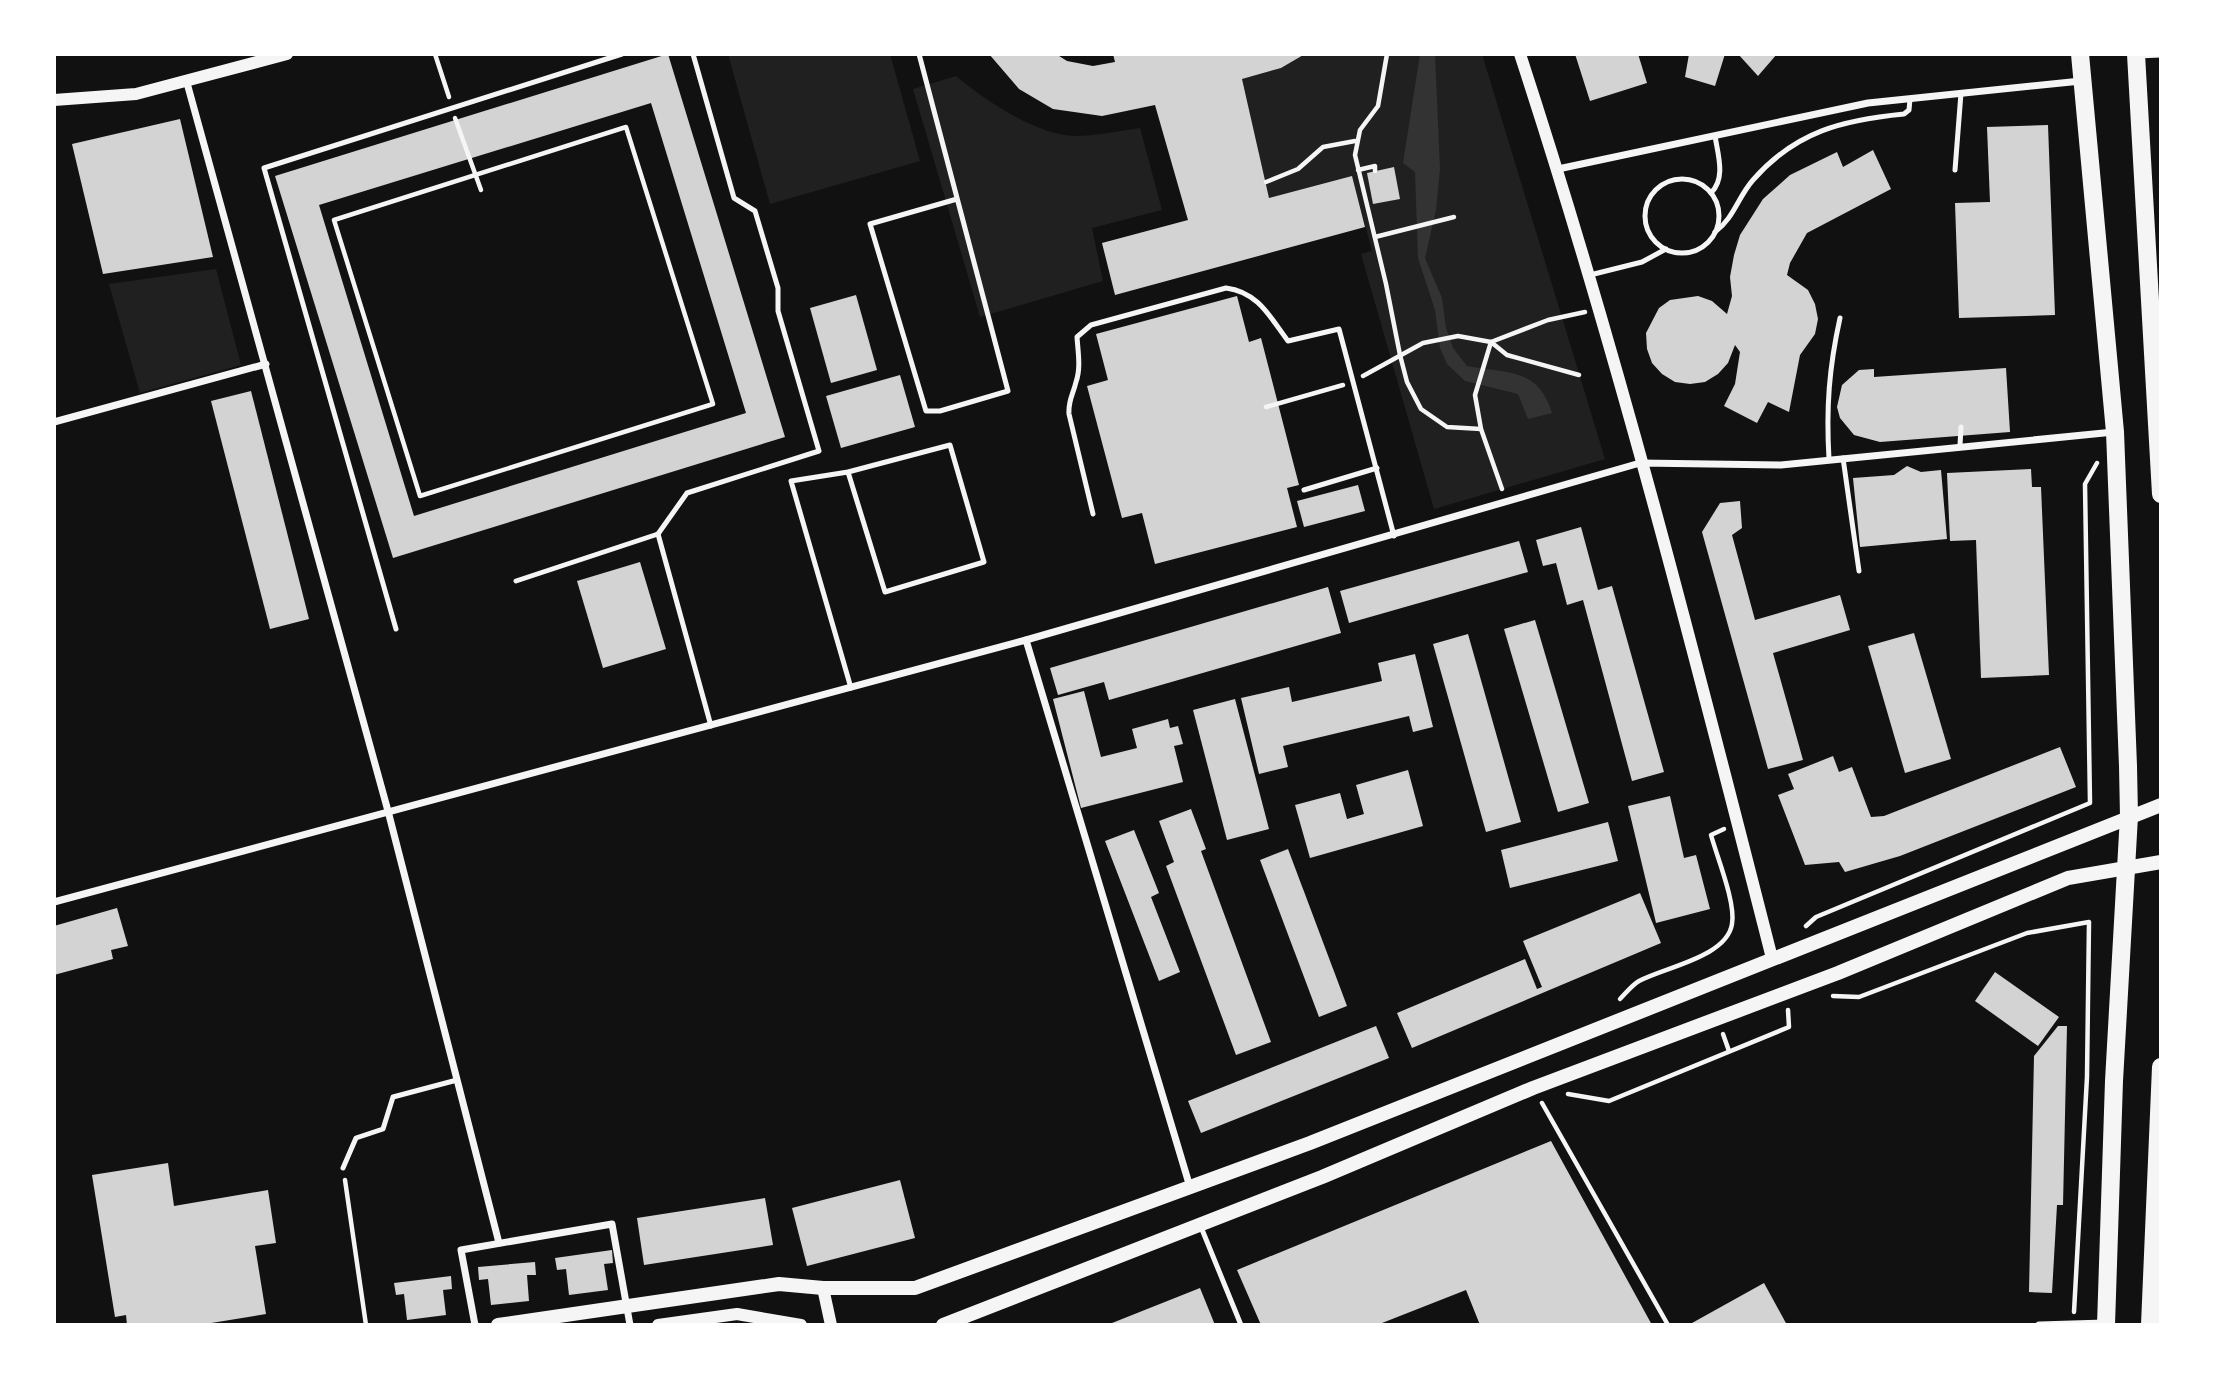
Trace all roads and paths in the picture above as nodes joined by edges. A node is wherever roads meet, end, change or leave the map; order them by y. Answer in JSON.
{"nodes":[{"id":1,"x":287,"y":54,"type":"edge"},
{"id":2,"x":435,"y":54,"type":"edge"},
{"id":3,"x":622,"y":54,"type":"edge"},
{"id":4,"x":692,"y":54,"type":"edge"},
{"id":5,"x":919,"y":54,"type":"edge"},
{"id":6,"x":1387,"y":54,"type":"edge"},
{"id":7,"x":1520,"y":54,"type":"edge"},
{"id":8,"x":2080,"y":54,"type":"edge"},
{"id":9,"x":2161,"y":54,"type":"edge"},
{"id":10,"x":2136,"y":55,"type":"edge"},
{"id":11,"x":2081,"y":80,"type":"junction"},
{"id":12,"x":187,"y":83,"type":"junction"},
{"id":13,"x":1961,"y":92,"type":"junction"},
{"id":14,"x":1910,"y":99,"type":"junction"},
{"id":15,"x":54,"y":100,"type":"edge"},
{"id":16,"x":453,"y":108,"type":"junction"},
{"id":17,"x":1715,"y":136,"type":"junction"},
{"id":18,"x":1355,"y":141,"type":"junction"},
{"id":19,"x":1558,"y":169,"type":"junction"},
{"id":20,"x":1358,"y":170,"type":"junction"},
{"id":21,"x":1955,"y":170,"type":"dead end"},
{"id":22,"x":1375,"y":171,"type":"dead end"},
{"id":23,"x":475,"y":175,"type":"junction"},
{"id":24,"x":1266,"y":182,"type":"dead end"},
{"id":25,"x":481,"y":190,"type":"dead end"},
{"id":26,"x":1711,"y":193,"type":"junction"},
{"id":27,"x":1367,"y":197,"type":"junction"},
{"id":28,"x":957,"y":199,"type":"junction"},
{"id":29,"x":1359,"y":203,"type":"dead end"},
{"id":30,"x":1454,"y":217,"type":"dead end"},
{"id":31,"x":1716,"y":232,"type":"junction"},
{"id":32,"x":1375,"y":237,"type":"junction"},
{"id":33,"x":1666,"y":249,"type":"junction"},
{"id":34,"x":1587,"y":276,"type":"junction"},
{"id":35,"x":1597,"y":310,"type":"junction"},
{"id":36,"x":1840,"y":318,"type":"dead end"},
{"id":37,"x":1491,"y":342,"type":"junction"},
{"id":38,"x":2156,"y":348,"type":"edge"},
{"id":39,"x":1400,"y":355,"type":"junction"},
{"id":40,"x":266,"y":364,"type":"junction"},
{"id":41,"x":1579,"y":375,"type":"dead end"},
{"id":42,"x":1355,"y":382,"type":"junction"},
{"id":43,"x":1325,"y":391,"type":"dead end"},
{"id":44,"x":1266,"y":407,"type":"dead end"},
{"id":45,"x":54,"y":422,"type":"edge"},
{"id":46,"x":1961,"y":427,"type":"dead end"},
{"id":47,"x":1481,"y":429,"type":"junction"},
{"id":48,"x":2115,"y":439,"type":"junction"},
{"id":49,"x":1960,"y":446,"type":"junction"},
{"id":50,"x":1843,"y":458,"type":"junction"},
{"id":51,"x":1829,"y":459,"type":"junction"},
{"id":52,"x":1640,"y":463,"type":"junction"},
{"id":53,"x":1377,"y":468,"type":"junction"},
{"id":54,"x":848,"y":472,"type":"junction"},
{"id":55,"x":1304,"y":491,"type":"dead end"},
{"id":56,"x":2161,"y":494,"type":"edge"},
{"id":57,"x":1506,"y":503,"type":"junction"},
{"id":58,"x":1093,"y":514,"type":"dead end"},
{"id":59,"x":659,"y":534,"type":"junction"},
{"id":60,"x":1394,"y":536,"type":"junction"},
{"id":61,"x":1858,"y":571,"type":"dead end"},
{"id":62,"x":516,"y":581,"type":"dead end"},
{"id":63,"x":396,"y":629,"type":"dead end"},
{"id":64,"x":1026,"y":640,"type":"junction"},
{"id":65,"x":851,"y":688,"type":"junction"},
{"id":66,"x":710,"y":726,"type":"junction"},
{"id":67,"x":2161,"y":805,"type":"edge"},
{"id":68,"x":388,"y":811,"type":"junction"},
{"id":69,"x":2129,"y":816,"type":"junction"},
{"id":70,"x":1711,"y":835,"type":"dead end"},
{"id":71,"x":2161,"y":862,"type":"edge"},
{"id":72,"x":2125,"y":866,"type":"junction"},
{"id":73,"x":54,"y":902,"type":"edge"},
{"id":74,"x":1798,"y":934,"type":"dead end"},
{"id":75,"x":1772,"y":958,"type":"junction"},
{"id":76,"x":1637,"y":982,"type":"dead end"},
{"id":77,"x":1822,"y":995,"type":"dead end"},
{"id":78,"x":1789,"y":1027,"type":"dead end"},
{"id":79,"x":2161,"y":1067,"type":"edge"},
{"id":80,"x":457,"y":1080,"type":"junction"},
{"id":81,"x":1533,"y":1088,"type":"junction"},
{"id":82,"x":1609,"y":1101,"type":"dead end"},
{"id":83,"x":343,"y":1168,"type":"joint"},
{"id":84,"x":1190,"y":1187,"type":"junction"},
{"id":85,"x":1199,"y":1224,"type":"junction"},
{"id":86,"x":499,"y":1243,"type":"junction"},
{"id":87,"x":823,"y":1288,"type":"junction"},
{"id":88,"x":626,"y":1304,"type":"junction"},
{"id":89,"x":2074,"y":1322,"type":"junction"},
{"id":90,"x":2106,"y":1324,"type":"edge"},
{"id":91,"x":366,"y":1325,"type":"edge"},
{"id":92,"x":475,"y":1325,"type":"edge"},
{"id":93,"x":498,"y":1325,"type":"edge"},
{"id":94,"x":630,"y":1325,"type":"edge"},
{"id":95,"x":658,"y":1325,"type":"edge"},
{"id":96,"x":801,"y":1325,"type":"edge"},
{"id":97,"x":831,"y":1325,"type":"edge"},
{"id":98,"x":943,"y":1325,"type":"edge"},
{"id":99,"x":1241,"y":1325,"type":"edge"},
{"id":100,"x":1668,"y":1325,"type":"edge"},
{"id":101,"x":2039,"y":1325,"type":"edge"},
{"id":102,"x":2150,"y":1325,"type":"edge"}],
"edges":[{"from":1,"to":12,"type":"street"},
{"from":2,"to":16,"type":"path"},
{"from":3,"to":16,"type":"lane"},
{"from":4,"to":59,"type":"lane"},
{"from":5,"to":28,"type":"lane"},
{"from":6,"to":18,"type":"path"},
{"from":7,"to":19,"type":"street"},
{"from":8,"to":11,"type":"main road"},
{"from":9,"to":10,"type":"street"},
{"from":10,"to":38,"type":"main road"},
{"from":11,"to":13,"type":"street"},
{"from":11,"to":48,"type":"main road"},
{"from":12,"to":15,"type":"street"},
{"from":12,"to":40,"type":"street"},
{"from":13,"to":14,"type":"street"},
{"from":13,"to":21,"type":"lane"},
{"from":14,"to":17,"type":"street"},
{"from":14,"to":31,"type":"lane"},
{"from":16,"to":23,"type":"path"},
{"from":16,"to":63,"type":"lane"},
{"from":17,"to":19,"type":"street"},
{"from":17,"to":26,"type":"lane"},
{"from":18,"to":20,"type":"path"},
{"from":18,"to":24,"type":"path"},
{"from":19,"to":34,"type":"street"},
{"from":20,"to":22,"type":"path"},
{"from":20,"to":27,"type":"path"},
{"from":23,"to":23,"type":"path"},
{"from":23,"to":25,"type":"path"},
{"from":26,"to":31,"type":"lane"},
{"from":26,"to":33,"type":"lane"},
{"from":27,"to":29,"type":"path"},
{"from":27,"to":32,"type":"path"},
{"from":28,"to":28,"type":"lane"},
{"from":30,"to":32,"type":"path"},
{"from":31,"to":33,"type":"lane"},
{"from":32,"to":39,"type":"path"},
{"from":33,"to":34,"type":"lane"},
{"from":34,"to":35,"type":"street"},
{"from":35,"to":37,"type":"path"},
{"from":35,"to":52,"type":"street"},
{"from":36,"to":51,"type":"lane"},
{"from":37,"to":39,"type":"path"},
{"from":37,"to":41,"type":"path"},
{"from":37,"to":47,"type":"path"},
{"from":38,"to":56,"type":"main road"},
{"from":39,"to":42,"type":"path"},
{"from":39,"to":47,"type":"path"},
{"from":40,"to":45,"type":"street"},
{"from":40,"to":68,"type":"street"},
{"from":42,"to":53,"type":"lane"},
{"from":42,"to":58,"type":"lane"},
{"from":43,"to":44,"type":"path"},
{"from":46,"to":49,"type":"lane"},
{"from":47,"to":57,"type":"path"},
{"from":48,"to":49,"type":"street"},
{"from":48,"to":69,"type":"main road"},
{"from":48,"to":74,"type":"path"},
{"from":49,"to":50,"type":"street"},
{"from":50,"to":51,"type":"street"},
{"from":50,"to":61,"type":"lane"},
{"from":51,"to":52,"type":"street"},
{"from":52,"to":57,"type":"street"},
{"from":52,"to":75,"type":"street"},
{"from":53,"to":55,"type":"lane"},
{"from":53,"to":60,"type":"lane"},
{"from":54,"to":54,"type":"lane"},
{"from":54,"to":65,"type":"lane"},
{"from":57,"to":60,"type":"street"},
{"from":59,"to":62,"type":"lane"},
{"from":59,"to":66,"type":"lane"},
{"from":60,"to":64,"type":"street"},
{"from":64,"to":65,"type":"street"},
{"from":64,"to":84,"type":"street"},
{"from":65,"to":66,"type":"street"},
{"from":66,"to":68,"type":"street"},
{"from":67,"to":69,"type":"main road"},
{"from":68,"to":73,"type":"street"},
{"from":68,"to":80,"type":"street"},
{"from":69,"to":72,"type":"main road"},
{"from":69,"to":75,"type":"main road"},
{"from":70,"to":76,"type":"path"},
{"from":71,"to":72,"type":"main road"},
{"from":72,"to":81,"type":"main road"},
{"from":72,"to":90,"type":"main road"},
{"from":75,"to":84,"type":"main road"},
{"from":77,"to":89,"type":"path"},
{"from":78,"to":82,"type":"path"},
{"from":79,"to":102,"type":"main road"},
{"from":80,"to":83,"type":"lane"},
{"from":80,"to":86,"type":"street"},
{"from":81,"to":85,"type":"main road"},
{"from":81,"to":100,"type":"path"},
{"from":83,"to":91,"type":"path"},
{"from":84,"to":87,"type":"main road"},
{"from":85,"to":98,"type":"main road"},
{"from":85,"to":99,"type":"lane"},
{"from":86,"to":88,"type":"street"},
{"from":86,"to":92,"type":"street"},
{"from":87,"to":88,"type":"main road"},
{"from":87,"to":97,"type":"street"},
{"from":88,"to":93,"type":"main road"},
{"from":88,"to":94,"type":"street"},
{"from":89,"to":90,"type":"street"},
{"from":89,"to":101,"type":"street"},
{"from":95,"to":96,"type":"street"}]}
